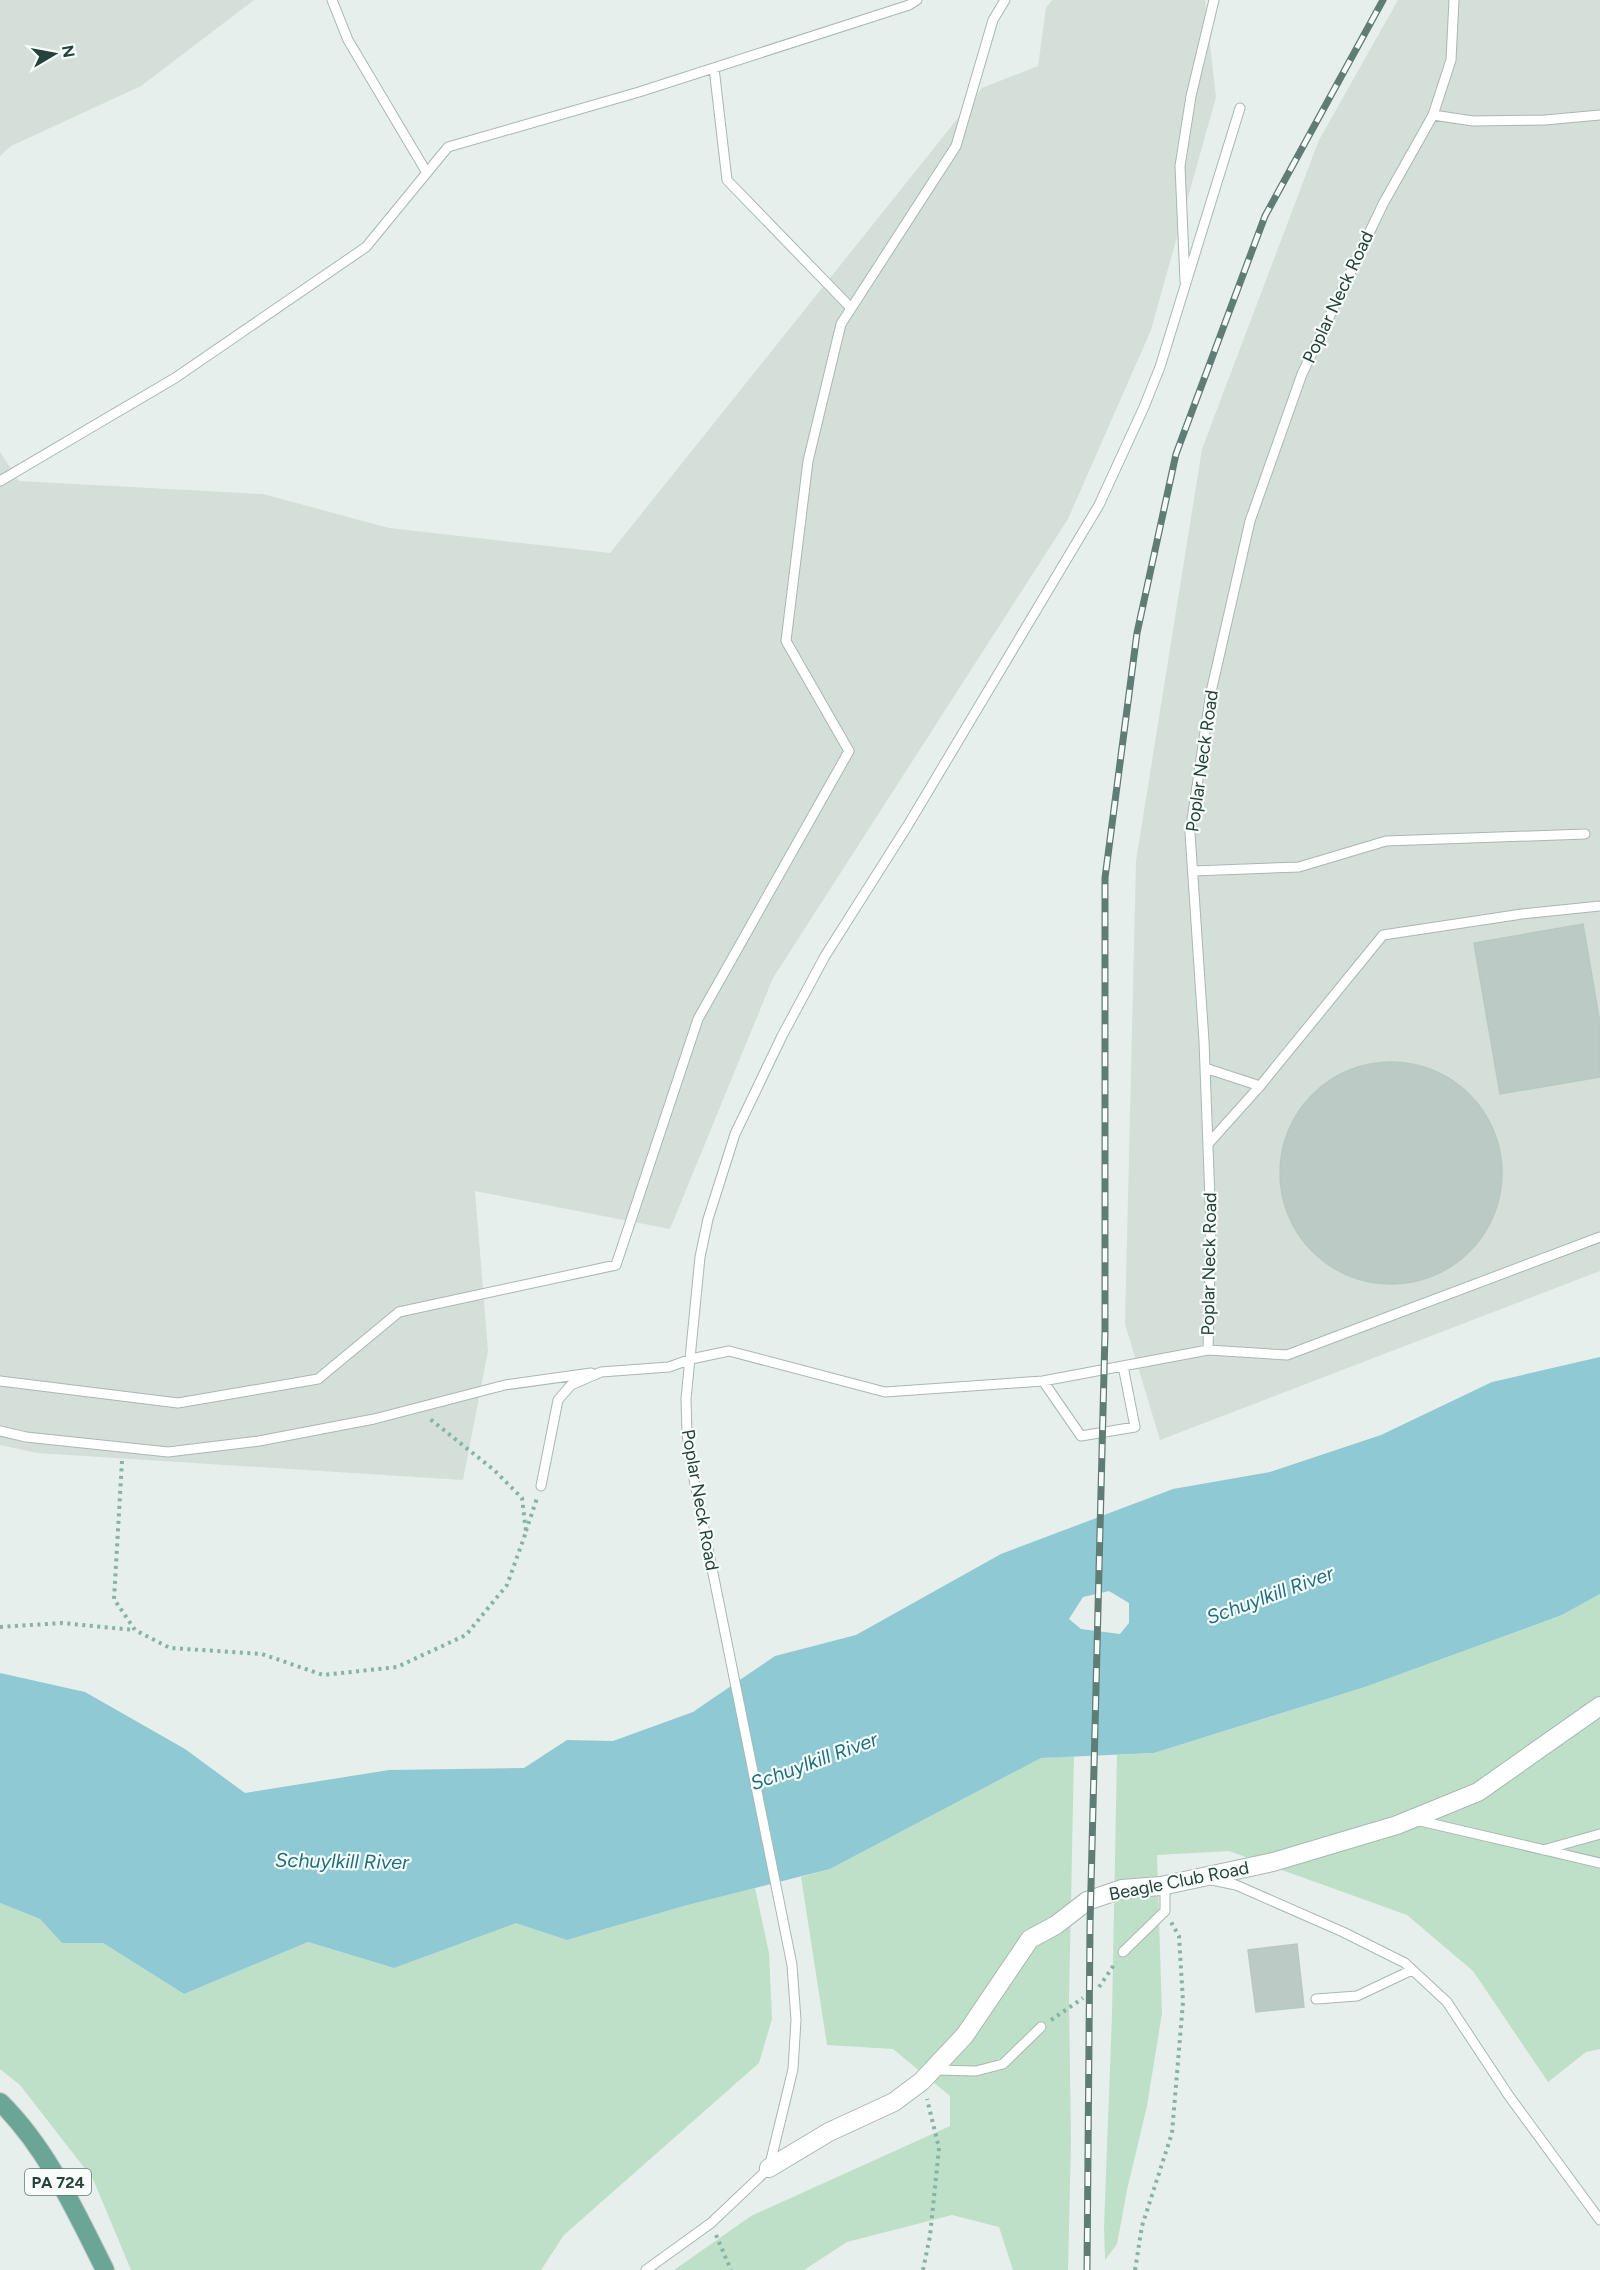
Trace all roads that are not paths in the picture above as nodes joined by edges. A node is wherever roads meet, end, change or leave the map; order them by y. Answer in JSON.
{"nodes":[{"id":1,"x":332,"y":0,"type":"edge"},
{"id":2,"x":917,"y":0,"type":"edge"},
{"id":3,"x":1005,"y":0,"type":"edge"},
{"id":4,"x":1214,"y":0,"type":"edge"},
{"id":5,"x":1454,"y":0,"type":"edge"},
{"id":6,"x":714,"y":68,"type":"junction"},
{"id":7,"x":1240,"y":108,"type":"dead end"},
{"id":8,"x":1433,"y":115,"type":"junction"},
{"id":9,"x":1600,"y":115,"type":"edge"},
{"id":10,"x":427,"y":173,"type":"junction"},
{"id":11,"x":1185,"y":289,"type":"junction"},
{"id":12,"x":851,"y":308,"type":"junction"},
{"id":13,"x":0,"y":481,"type":"edge"},
{"id":14,"x":1585,"y":834,"type":"dead end"},
{"id":15,"x":1193,"y":871,"type":"junction"},
{"id":16,"x":1600,"y":906,"type":"edge"},
{"id":17,"x":1205,"y":1068,"type":"junction"},
{"id":18,"x":1260,"y":1086,"type":"junction"},
{"id":19,"x":1208,"y":1144,"type":"junction"},
{"id":20,"x":1600,"y":1237,"type":"edge"},
{"id":21,"x":1208,"y":1350,"type":"junction"},
{"id":22,"x":691,"y":1359,"type":"junction"},
{"id":23,"x":1123,"y":1366,"type":"junction"},
{"id":24,"x":601,"y":1372,"type":"junction"},
{"id":25,"x":0,"y":1381,"type":"edge"},
{"id":26,"x":1043,"y":1381,"type":"junction"},
{"id":27,"x":0,"y":1431,"type":"edge"},
{"id":28,"x":541,"y":1486,"type":"road end"},
{"id":29,"x":1600,"y":1706,"type":"edge"},
{"id":30,"x":1411,"y":1819,"type":"junction"},
{"id":31,"x":1600,"y":1834,"type":"edge"},
{"id":32,"x":1541,"y":1850,"type":"junction"},
{"id":33,"x":1600,"y":1863,"type":"edge"},
{"id":34,"x":1202,"y":1877,"type":"junction"},
{"id":35,"x":1165,"y":1885,"type":"junction"},
{"id":36,"x":1123,"y":1952,"type":"road end"},
{"id":37,"x":1412,"y":1970,"type":"junction"},
{"id":38,"x":1316,"y":1999,"type":"dead end"},
{"id":39,"x":1041,"y":2027,"type":"road end"},
{"id":40,"x":927,"y":2075,"type":"junction"},
{"id":41,"x":0,"y":2102,"type":"edge"},
{"id":42,"x":769,"y":2168,"type":"junction"},
{"id":43,"x":1600,"y":2220,"type":"edge"},
{"id":44,"x":105,"y":2270,"type":"edge"},
{"id":45,"x":646,"y":2270,"type":"edge"}],
"edges":[{"from":1,"to":10,"type":"lane"},
{"from":2,"to":6,"type":"lane"},
{"from":3,"to":12,"type":"lane"},
{"from":4,"to":11,"type":"lane"},
{"from":5,"to":8,"type":"lane","name":"Poplar Neck Road"},
{"from":6,"to":10,"type":"lane"},
{"from":6,"to":12,"type":"lane"},
{"from":7,"to":11,"type":"lane"},
{"from":8,"to":9,"type":"lane"},
{"from":8,"to":15,"type":"lane","name":"Poplar Neck Road"},
{"from":10,"to":13,"type":"lane"},
{"from":11,"to":22,"type":"lane"},
{"from":12,"to":25,"type":"lane"},
{"from":14,"to":15,"type":"lane"},
{"from":15,"to":17,"type":"lane","name":"Poplar Neck Road"},
{"from":16,"to":18,"type":"lane"},
{"from":17,"to":18,"type":"lane"},
{"from":17,"to":19,"type":"lane","name":"Poplar Neck Road"},
{"from":18,"to":19,"type":"lane"},
{"from":19,"to":21,"type":"lane","name":"Poplar Neck Road"},
{"from":20,"to":21,"type":"lane"},
{"from":21,"to":23,"type":"lane","name":"Poplar Neck Road"},
{"from":22,"to":24,"type":"lane"},
{"from":22,"to":26,"type":"lane","name":"Poplar Neck Road"},
{"from":22,"to":42,"type":"lane","name":"Poplar Neck Road"},
{"from":23,"to":26,"type":"lane","name":"Poplar Neck Road"},
{"from":23,"to":26,"type":"lane"},
{"from":24,"to":27,"type":"lane"},
{"from":24,"to":28,"type":"lane"},
{"from":29,"to":30,"type":"street","name":"Beagle Club Road"},
{"from":30,"to":32,"type":"lane"},
{"from":30,"to":34,"type":"street","name":"Beagle Club Road"},
{"from":31,"to":32,"type":"lane"},
{"from":32,"to":33,"type":"lane"},
{"from":34,"to":35,"type":"street","name":"Beagle Club Road"},
{"from":34,"to":37,"type":"lane"},
{"from":35,"to":36,"type":"lane"},
{"from":35,"to":40,"type":"street","name":"Beagle Club Road"},
{"from":37,"to":38,"type":"lane"},
{"from":37,"to":43,"type":"lane"},
{"from":39,"to":40,"type":"lane"},
{"from":40,"to":42,"type":"street","name":"Beagle Club Road"},
{"from":41,"to":44,"type":"main road","number":"PA 724"},
{"from":42,"to":45,"type":"lane","name":"Beagle Club Road"}]}
